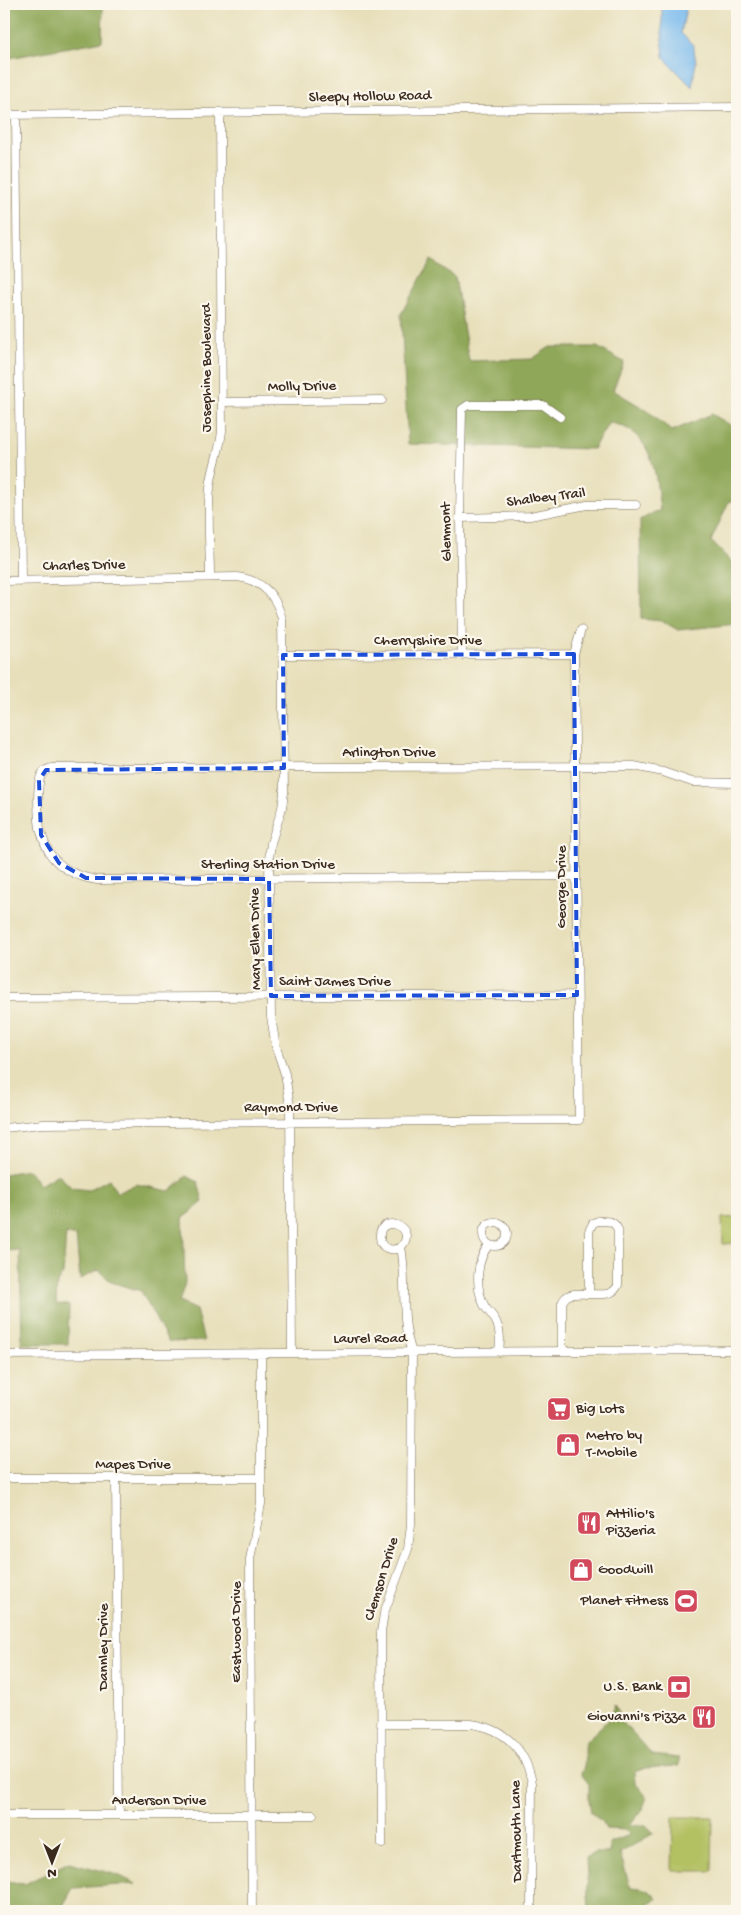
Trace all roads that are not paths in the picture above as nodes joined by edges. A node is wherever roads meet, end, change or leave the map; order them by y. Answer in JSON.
{"nodes":[{"id":1,"x":737,"y":107,"type":"edge"},
{"id":2,"x":220,"y":112,"type":"junction"},
{"id":3,"x":4,"y":115,"type":"edge"},
{"id":4,"x":16,"y":115,"type":"junction"},
{"id":5,"x":382,"y":400,"type":"dead end"},
{"id":6,"x":222,"y":402,"type":"junction"},
{"id":7,"x":560,"y":417,"type":"dead end"},
{"id":8,"x":636,"y":505,"type":"dead end"},
{"id":9,"x":460,"y":518,"type":"junction"},
{"id":10,"x":210,"y":577,"type":"junction"},
{"id":11,"x":21,"y":580,"type":"junction"},
{"id":12,"x":4,"y":581,"type":"edge"},
{"id":13,"x":581,"y":630,"type":"dead end"},
{"id":14,"x":462,"y":654,"type":"junction"},
{"id":15,"x":574,"y":654,"type":"junction"},
{"id":16,"x":283,"y":655,"type":"junction"},
{"id":17,"x":575,"y":766,"type":"junction"},
{"id":18,"x":284,"y":768,"type":"junction"},
{"id":19,"x":41,"y":774,"type":"joint"},
{"id":20,"x":737,"y":783,"type":"edge"},
{"id":21,"x":576,"y":876,"type":"junction"},
{"id":22,"x":269,"y":878,"type":"junction"},
{"id":23,"x":577,"y":995,"type":"junction"},
{"id":24,"x":271,"y":996,"type":"junction"},
{"id":25,"x":4,"y":998,"type":"edge"},
{"id":26,"x":579,"y":1120,"type":"joint"},
{"id":27,"x":290,"y":1122,"type":"junction"},
{"id":28,"x":4,"y":1128,"type":"edge"},
{"id":29,"x":489,"y":1245,"type":"dead end"},
{"id":30,"x":401,"y":1247,"type":"dead end"},
{"id":31,"x":589,"y":1294,"type":"junction"},
{"id":32,"x":737,"y":1350,"type":"edge"},
{"id":33,"x":562,"y":1351,"type":"junction"},
{"id":34,"x":412,"y":1352,"type":"junction"},
{"id":35,"x":500,"y":1352,"type":"junction"},
{"id":36,"x":261,"y":1353,"type":"junction"},
{"id":37,"x":292,"y":1353,"type":"junction"},
{"id":38,"x":4,"y":1354,"type":"edge"},
{"id":39,"x":4,"y":1478,"type":"edge"},
{"id":40,"x":262,"y":1478,"type":"junction"},
{"id":41,"x":116,"y":1479,"type":"junction"},
{"id":42,"x":380,"y":1724,"type":"junction"},
{"id":43,"x":313,"y":1814,"type":"dead end"},
{"id":44,"x":4,"y":1815,"type":"edge"},
{"id":45,"x":119,"y":1815,"type":"junction"},
{"id":46,"x":251,"y":1815,"type":"junction"},
{"id":47,"x":382,"y":1844,"type":"dead end"},
{"id":48,"x":252,"y":1911,"type":"edge"},
{"id":49,"x":531,"y":1911,"type":"edge"}],
"edges":[{"from":1,"to":2,"type":"street","name":"Sleepy Hollow Road"},
{"from":2,"to":4,"type":"street","name":"Sleepy Hollow Road"},
{"from":2,"to":6,"type":"street","name":"Josephine Boulevard"},
{"from":3,"to":4,"type":"street","name":"Sleepy Hollow Road"},
{"from":4,"to":11,"type":"street"},
{"from":5,"to":6,"type":"street","name":"Molly Drive"},
{"from":6,"to":10,"type":"street","name":"Josephine Boulevard"},
{"from":7,"to":9,"type":"street","name":"Glenmont"},
{"from":8,"to":9,"type":"street","name":"Shalbey Trail"},
{"from":9,"to":14,"type":"street","name":"Glenmont"},
{"from":10,"to":11,"type":"street","name":"Charles Drive"},
{"from":10,"to":16,"type":"street","name":"Mary Ellen Drive"},
{"from":11,"to":12,"type":"street","name":"Charles Drive"},
{"from":13,"to":15,"type":"street","name":"George Drive"},
{"from":14,"to":15,"type":"street","name":"Cherryshire Drive"},
{"from":14,"to":16,"type":"street","name":"Cherryshire Drive"},
{"from":15,"to":17,"type":"street","name":"George Drive"},
{"from":16,"to":18,"type":"street","name":"Mary Ellen Drive"},
{"from":17,"to":18,"type":"street","name":"Arlington Drive"},
{"from":17,"to":20,"type":"street","name":"Arlington Drive"},
{"from":17,"to":21,"type":"street","name":"George Drive"},
{"from":18,"to":19,"type":"street","name":"Arlington Drive"},
{"from":18,"to":22,"type":"street","name":"Mary Ellen Drive"},
{"from":19,"to":22,"type":"street","name":"Sterling Station Drive"},
{"from":21,"to":22,"type":"street","name":"Sterling Station Drive"},
{"from":21,"to":23,"type":"street","name":"George Drive"},
{"from":22,"to":24,"type":"street","name":"Mary Ellen Drive"},
{"from":23,"to":24,"type":"street","name":"Saint James Drive"},
{"from":23,"to":26,"type":"street","name":"George Drive"},
{"from":24,"to":25,"type":"street","name":"Saint James Drive"},
{"from":24,"to":27,"type":"street","name":"Mary Ellen Drive"},
{"from":26,"to":27,"type":"street","name":"Raymond Drive"},
{"from":27,"to":28,"type":"street","name":"Raymond Drive"},
{"from":27,"to":37,"type":"street","name":"Mary Ellen Drive"},
{"from":29,"to":35,"type":"street"},
{"from":30,"to":34,"type":"street","name":"Clemson Drive"},
{"from":31,"to":31,"type":"street"},
{"from":31,"to":33,"type":"street"},
{"from":32,"to":33,"type":"street","name":"Laurel Road"},
{"from":33,"to":35,"type":"street","name":"Laurel Road"},
{"from":34,"to":35,"type":"street","name":"Laurel Road"},
{"from":34,"to":37,"type":"street","name":"Laurel Road"},
{"from":34,"to":42,"type":"street","name":"Clemson Drive"},
{"from":36,"to":37,"type":"street","name":"Laurel Road"},
{"from":36,"to":38,"type":"street","name":"Laurel Road"},
{"from":36,"to":40,"type":"street","name":"Eastwood Drive"},
{"from":39,"to":41,"type":"street","name":"Mapes Drive"},
{"from":40,"to":41,"type":"street","name":"Mapes Drive"},
{"from":40,"to":46,"type":"street","name":"Eastwood Drive"},
{"from":41,"to":45,"type":"street","name":"Dannley Drive"},
{"from":42,"to":47,"type":"street","name":"Clemson Drive"},
{"from":42,"to":49,"type":"street","name":"Dartmouth Lane"},
{"from":43,"to":46,"type":"street","name":"Anderson Drive"},
{"from":44,"to":45,"type":"street","name":"Anderson Drive"},
{"from":45,"to":46,"type":"street","name":"Anderson Drive"},
{"from":46,"to":48,"type":"street","name":"Eastwood Drive"}]}
